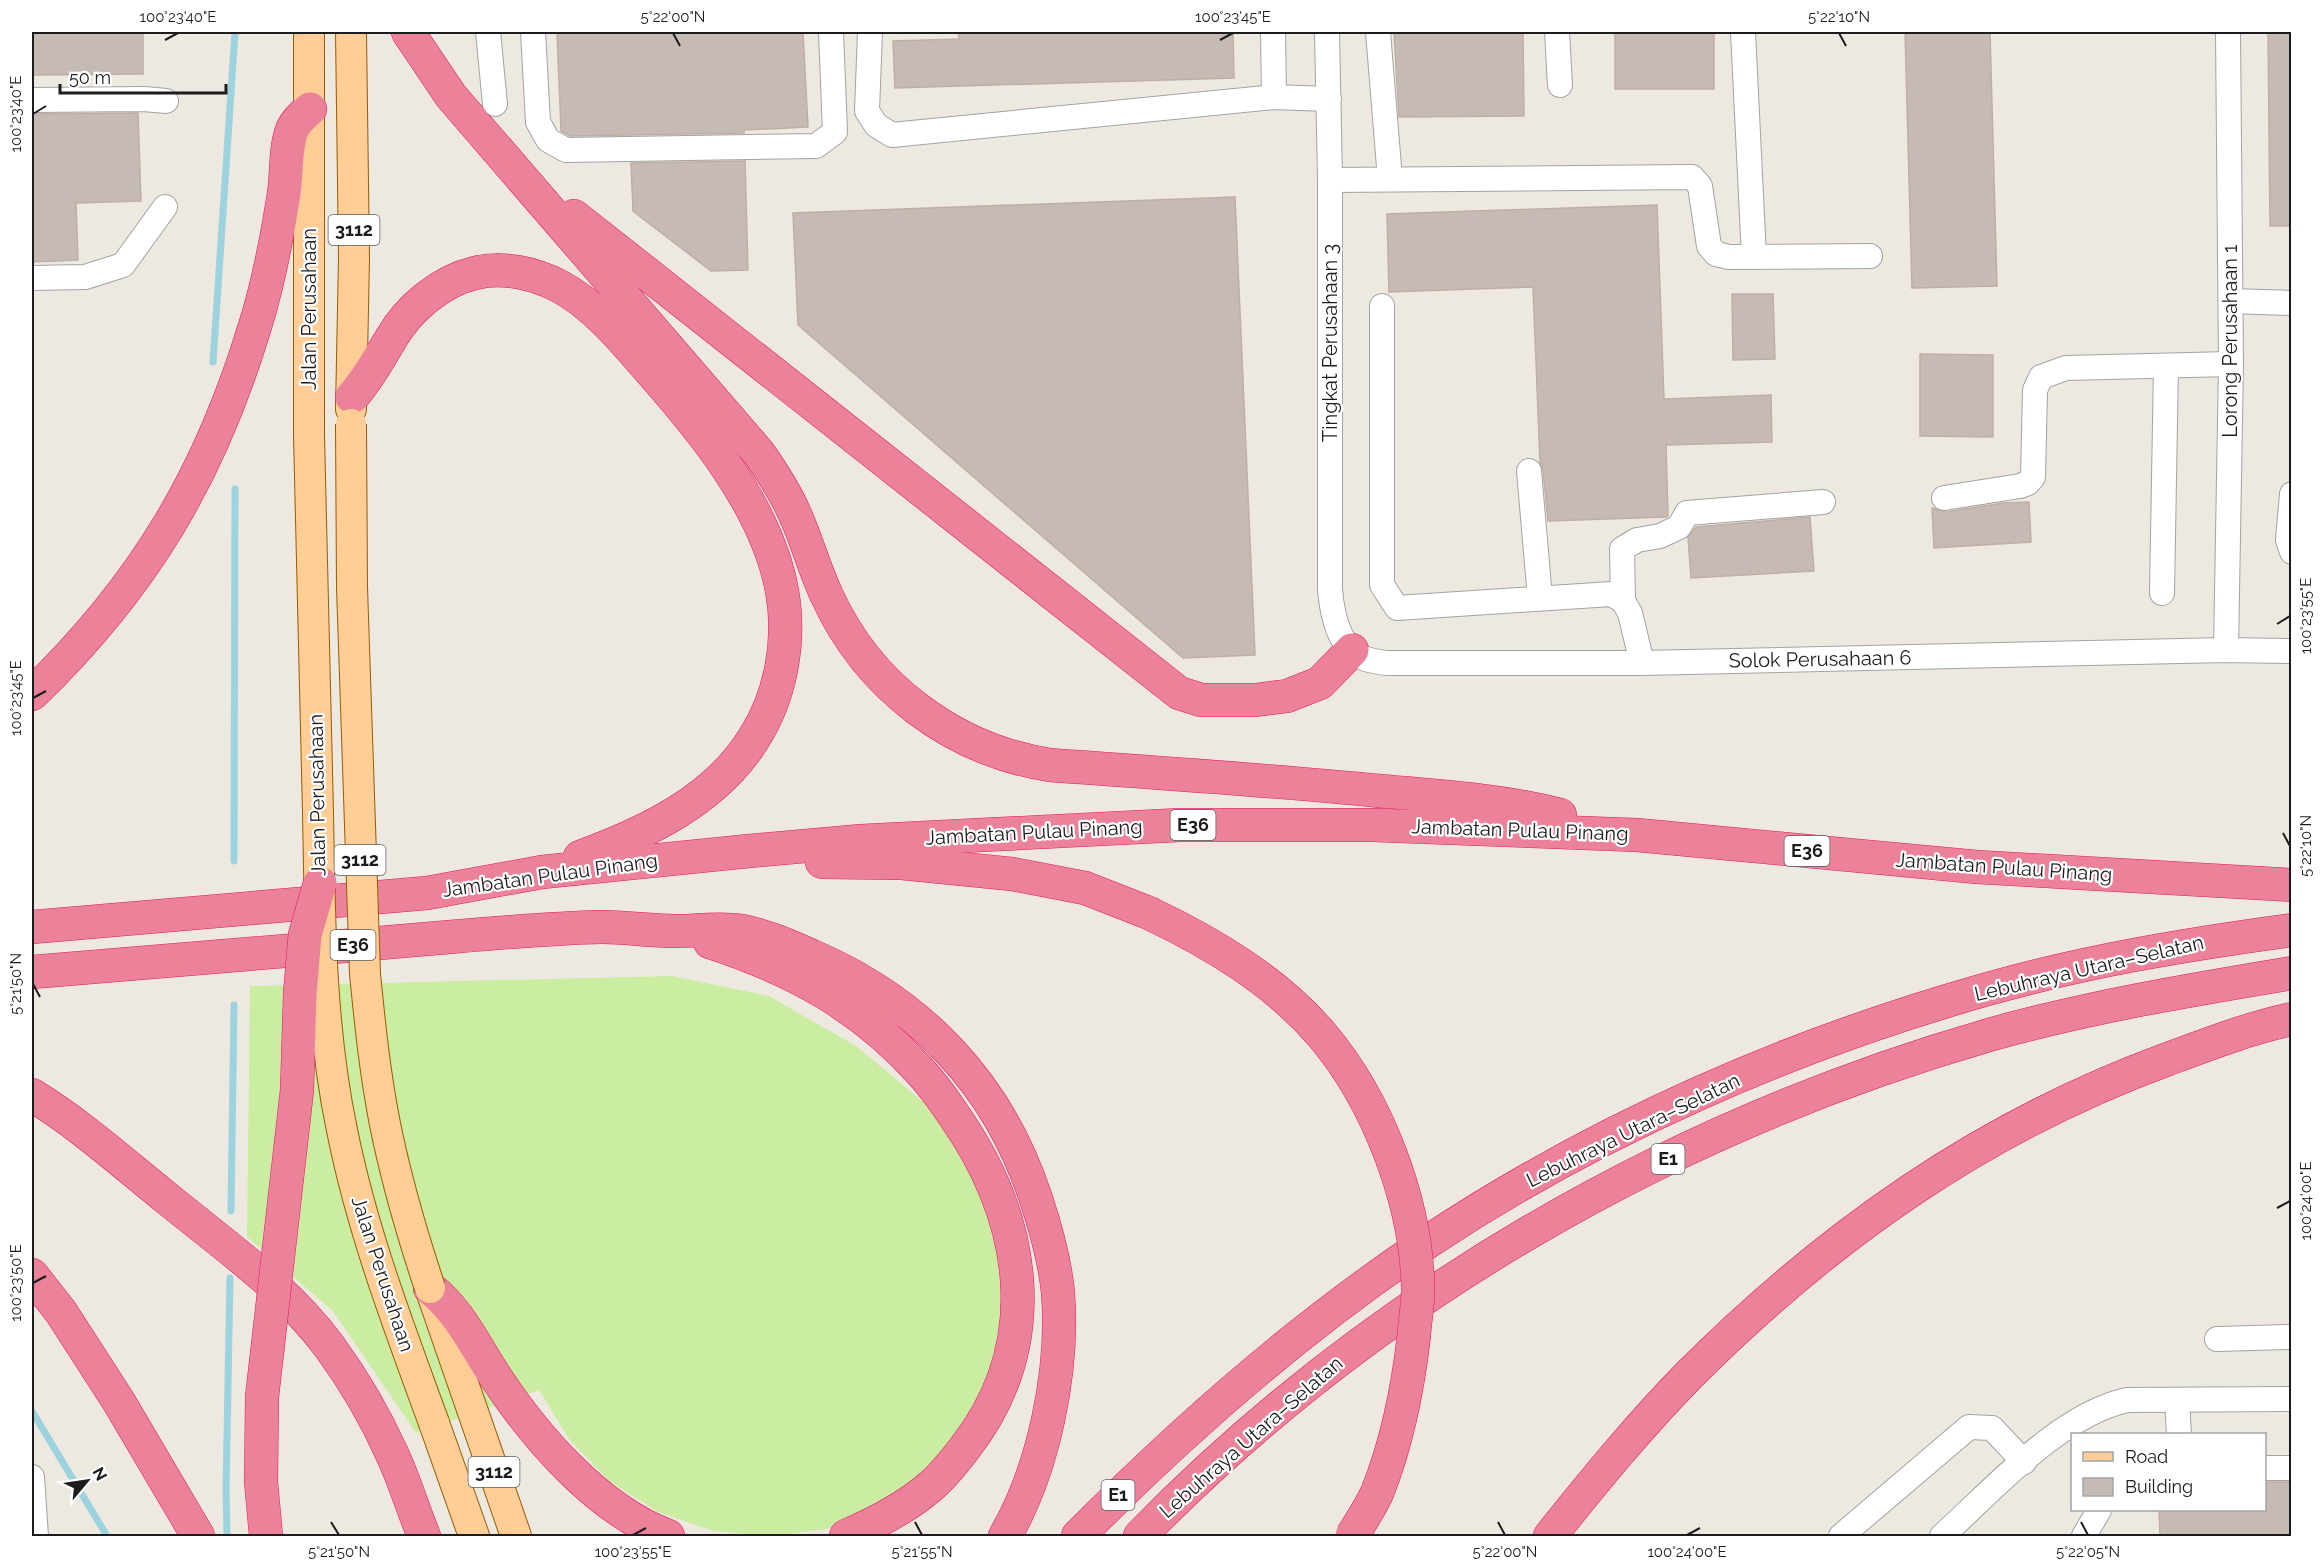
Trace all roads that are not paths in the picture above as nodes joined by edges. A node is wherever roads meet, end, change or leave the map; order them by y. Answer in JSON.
{"nodes":[{"id":1,"x":309,"y":32,"type":"edge"},
{"id":2,"x":351,"y":32,"type":"edge"},
{"id":3,"x":408,"y":32,"type":"edge"},
{"id":4,"x":488,"y":32,"type":"edge"},
{"id":5,"x":533,"y":32,"type":"edge"},
{"id":6,"x":831,"y":32,"type":"edge"},
{"id":7,"x":870,"y":32,"type":"edge"},
{"id":8,"x":1273,"y":32,"type":"edge"},
{"id":9,"x":1327,"y":32,"type":"edge"},
{"id":10,"x":1378,"y":32,"type":"edge"},
{"id":11,"x":1557,"y":32,"type":"edge"},
{"id":12,"x":1743,"y":32,"type":"edge"},
{"id":13,"x":2228,"y":32,"type":"edge"},
{"id":14,"x":1560,"y":85,"type":"dead end"},
{"id":15,"x":1274,"y":97,"type":"junction"},
{"id":16,"x":1329,"y":99,"type":"junction"},
{"id":17,"x":32,"y":100,"type":"edge"},
{"id":18,"x":165,"y":101,"type":"dead end"},
{"id":19,"x":495,"y":104,"type":"dead end"},
{"id":20,"x":310,"y":109,"type":"junction"},
{"id":21,"x":1390,"y":179,"type":"junction"},
{"id":22,"x":1330,"y":180,"type":"junction"},
{"id":23,"x":529,"y":188,"type":"junction"},
{"id":24,"x":165,"y":207,"type":"dead end"},
{"id":25,"x":1870,"y":256,"type":"dead end"},
{"id":26,"x":1754,"y":257,"type":"junction"},
{"id":27,"x":32,"y":278,"type":"edge"},
{"id":28,"x":2231,"y":301,"type":"junction"},
{"id":29,"x":2292,"y":303,"type":"edge"},
{"id":30,"x":1382,"y":306,"type":"dead end"},
{"id":31,"x":2231,"y":364,"type":"junction"},
{"id":32,"x":2166,"y":366,"type":"junction"},
{"id":33,"x":351,"y":410,"type":"junction"},
{"id":34,"x":1529,"y":471,"type":"dead end"},
{"id":35,"x":2292,"y":494,"type":"edge"},
{"id":36,"x":1944,"y":498,"type":"dead end"},
{"id":37,"x":1823,"y":502,"type":"dead end"},
{"id":38,"x":2292,"y":552,"type":"edge"},
{"id":39,"x":2162,"y":593,"type":"dead end"},
{"id":40,"x":1540,"y":598,"type":"junction"},
{"id":41,"x":1623,"y":601,"type":"junction"},
{"id":42,"x":1352,"y":650,"type":"junction"},
{"id":43,"x":2226,"y":650,"type":"junction"},
{"id":44,"x":2292,"y":651,"type":"edge"},
{"id":45,"x":1642,"y":663,"type":"junction"},
{"id":46,"x":32,"y":694,"type":"edge"},
{"id":47,"x":1637,"y":835,"type":"junction"},
{"id":48,"x":749,"y":851,"type":"junction"},
{"id":49,"x":542,"y":872,"type":"junction"},
{"id":50,"x":320,"y":883,"type":"junction"},
{"id":51,"x":2292,"y":885,"type":"edge"},
{"id":52,"x":32,"y":927,"type":"edge"},
{"id":53,"x":2292,"y":930,"type":"edge"},
{"id":54,"x":674,"y":931,"type":"junction"},
{"id":55,"x":32,"y":972,"type":"edge"},
{"id":56,"x":2292,"y":973,"type":"edge"},
{"id":57,"x":2292,"y":1019,"type":"edge"},
{"id":58,"x":32,"y":1095,"type":"edge"},
{"id":59,"x":32,"y":1275,"type":"edge"},
{"id":60,"x":430,"y":1288,"type":"junction"},
{"id":61,"x":2292,"y":1337,"type":"edge"},
{"id":62,"x":2217,"y":1340,"type":"dead end"},
{"id":63,"x":2292,"y":1399,"type":"edge"},
{"id":64,"x":2176,"y":1401,"type":"junction"},
{"id":65,"x":2179,"y":1433,"type":"edge"},
{"id":66,"x":2024,"y":1462,"type":"junction"},
{"id":67,"x":2266,"y":1468,"type":"edge"},
{"id":68,"x":2292,"y":1468,"type":"edge"},
{"id":69,"x":32,"y":1477,"type":"edge"},
{"id":70,"x":2098,"y":1511,"type":"edge"},
{"id":71,"x":36,"y":1536,"type":"edge"},
{"id":72,"x":198,"y":1536,"type":"edge"},
{"id":73,"x":266,"y":1536,"type":"edge"},
{"id":74,"x":424,"y":1536,"type":"edge"},
{"id":75,"x":474,"y":1536,"type":"edge"},
{"id":76,"x":516,"y":1536,"type":"edge"},
{"id":77,"x":668,"y":1536,"type":"edge"},
{"id":78,"x":846,"y":1536,"type":"edge"},
{"id":79,"x":1005,"y":1536,"type":"edge"},
{"id":80,"x":1078,"y":1536,"type":"edge"},
{"id":81,"x":1140,"y":1536,"type":"edge"},
{"id":82,"x":1352,"y":1536,"type":"edge"},
{"id":83,"x":1550,"y":1536,"type":"edge"},
{"id":84,"x":1841,"y":1536,"type":"edge"},
{"id":85,"x":1942,"y":1536,"type":"edge"},
{"id":86,"x":2084,"y":1536,"type":"edge"}],
"edges":[{"from":1,"to":20,"type":"main road","name":"Jalan Perusahaan","number":"3112"},
{"from":2,"to":33,"type":"main road","name":"Jalan Perusahaan","number":"3112"},
{"from":3,"to":23,"type":"highway"},
{"from":4,"to":19,"type":"street"},
{"from":5,"to":6,"type":"street"},
{"from":7,"to":15,"type":"street"},
{"from":8,"to":15,"type":"street"},
{"from":9,"to":16,"type":"street","name":"Tingkat Perusahaan 3"},
{"from":10,"to":21,"type":"street"},
{"from":11,"to":14,"type":"street"},
{"from":12,"to":26,"type":"street"},
{"from":13,"to":28,"type":"street","name":"Lorong Perusahaan 1"},
{"from":15,"to":16,"type":"street"},
{"from":16,"to":22,"type":"street","name":"Tingkat Perusahaan 3"},
{"from":17,"to":18,"type":"street"},
{"from":20,"to":46,"type":"highway"},
{"from":20,"to":50,"type":"main road","name":"Jalan Perusahaan","number":"3112","bridge":true},
{"from":21,"to":22,"type":"street"},
{"from":21,"to":26,"type":"street"},
{"from":22,"to":42,"type":"street","name":"Tingkat Perusahaan 3"},
{"from":23,"to":42,"type":"highway"},
{"from":23,"to":47,"type":"highway"},
{"from":24,"to":27,"type":"street"},
{"from":25,"to":26,"type":"street"},
{"from":28,"to":29,"type":"street"},
{"from":28,"to":31,"type":"street","name":"Lorong Perusahaan 1"},
{"from":30,"to":40,"type":"street"},
{"from":31,"to":32,"type":"street"},
{"from":31,"to":43,"type":"street","name":"Lorong Perusahaan 1"},
{"from":32,"to":36,"type":"street"},
{"from":32,"to":39,"type":"street"},
{"from":33,"to":49,"type":"highway"},
{"from":33,"to":60,"type":"main road","name":"Jalan Perusahaan","number":"3112","bridge":true},
{"from":34,"to":40,"type":"street"},
{"from":35,"to":38,"type":"street"},
{"from":37,"to":41,"type":"street"},
{"from":40,"to":41,"type":"street"},
{"from":41,"to":45,"type":"street"},
{"from":42,"to":45,"type":"street","name":"Solok Perusahaan 6"},
{"from":43,"to":44,"type":"street","name":"Solok Perusahaan 6"},
{"from":43,"to":45,"type":"street","name":"Solok Perusahaan 6"},
{"from":47,"to":48,"type":"highway","name":"Jambatan Pulau Pinang","number":"E36"},
{"from":47,"to":51,"type":"highway","name":"Jambatan Pulau Pinang","number":"E36"},
{"from":48,"to":49,"type":"highway","name":"Jambatan Pulau Pinang","number":"E36"},
{"from":48,"to":82,"type":"highway","bridge":true},
{"from":49,"to":52,"type":"highway","name":"Jambatan Pulau Pinang","number":"E36"},
{"from":50,"to":73,"type":"highway","bridge":true},
{"from":50,"to":75,"type":"main road","name":"Jalan Perusahaan","number":"3112","bridge":true},
{"from":53,"to":80,"type":"highway","name":"Lebuhraya Utara–Selatan","number":"E1"},
{"from":54,"to":55,"type":"highway","number":"E36"},
{"from":54,"to":78,"type":"highway"},
{"from":54,"to":79,"type":"highway"},
{"from":56,"to":81,"type":"highway","name":"Lebuhraya Utara–Selatan","number":"E1"},
{"from":57,"to":83,"type":"highway"},
{"from":58,"to":74,"type":"highway"},
{"from":59,"to":72,"type":"highway"},
{"from":60,"to":76,"type":"main road","name":"Jalan Perusahaan","number":"3112"},
{"from":60,"to":77,"type":"highway"},
{"from":61,"to":62,"type":"street"},
{"from":63,"to":64,"type":"street"},
{"from":64,"to":65,"type":"street"},
{"from":64,"to":66,"type":"street"},
{"from":66,"to":84,"type":"street"},
{"from":66,"to":85,"type":"street"},
{"from":67,"to":68,"type":"street"},
{"from":69,"to":71,"type":"street"},
{"from":70,"to":86,"type":"street"}]}
